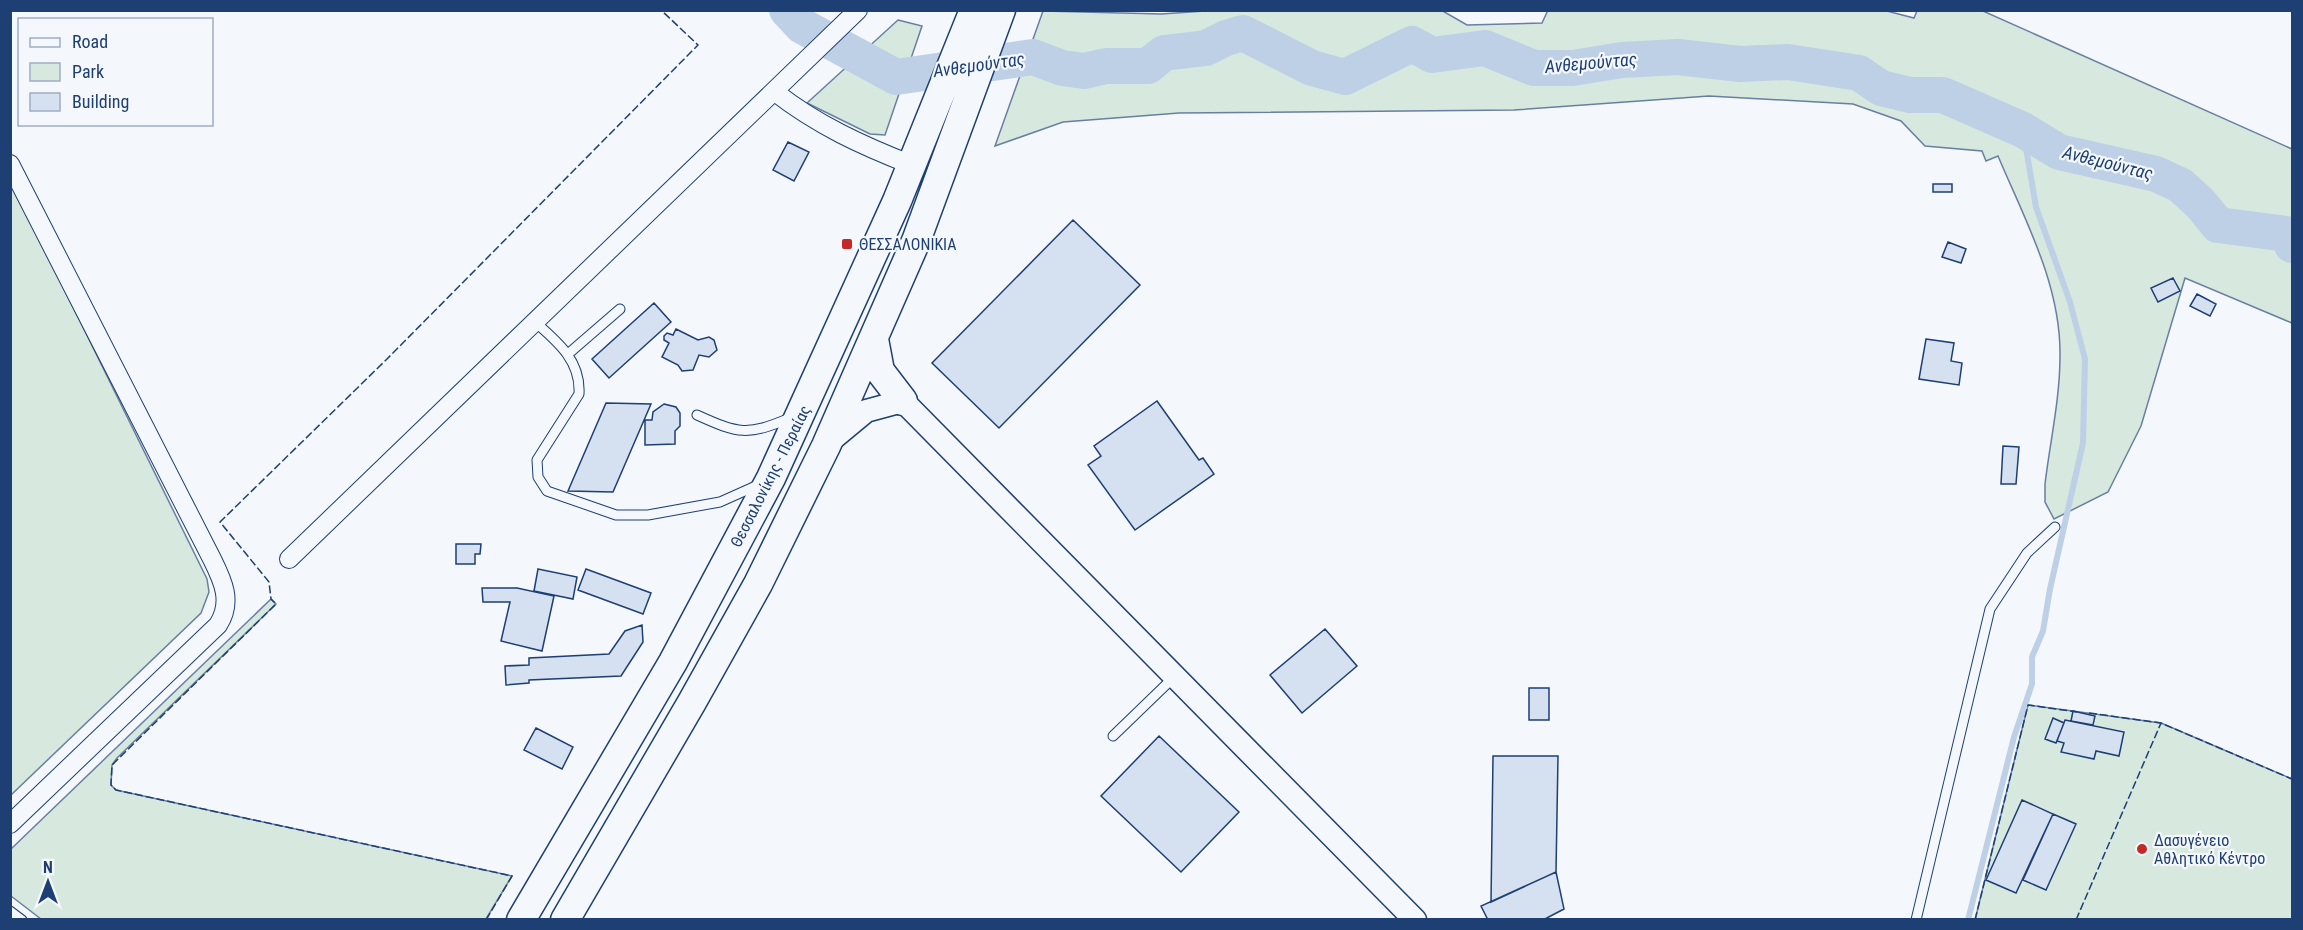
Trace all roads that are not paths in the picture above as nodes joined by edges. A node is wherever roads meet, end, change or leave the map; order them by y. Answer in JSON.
{"nodes":[{"id":1,"x":858,"y":10,"type":"edge"},
{"id":2,"x":986,"y":15,"type":"edge"},
{"id":3,"x":775,"y":92,"type":"junction"},
{"id":4,"x":10,"y":164,"type":"edge"},
{"id":5,"x":912,"y":165,"type":"junction"},
{"id":6,"x":620,"y":309,"type":"dead end"},
{"id":7,"x":535,"y":322,"type":"junction"},
{"id":8,"x":874,"y":339,"type":"junction"},
{"id":9,"x":568,"y":354,"type":"junction"},
{"id":10,"x":903,"y":401,"type":"junction"},
{"id":11,"x":803,"y":412,"type":"junction"},
{"id":12,"x":697,"y":415,"type":"dead end"},
{"id":13,"x":826,"y":446,"type":"junction"},
{"id":14,"x":771,"y":478,"type":"junction"},
{"id":15,"x":2055,"y":527,"type":"dead end"},
{"id":16,"x":289,"y":559,"type":"dead end"},
{"id":17,"x":1173,"y":678,"type":"junction"},
{"id":18,"x":1113,"y":735,"type":"dead end"},
{"id":19,"x":10,"y":824,"type":"edge"},
{"id":20,"x":10,"y":911,"type":"edge"},
{"id":21,"x":22,"y":920,"type":"edge"},
{"id":22,"x":521,"y":920,"type":"edge"},
{"id":23,"x":565,"y":920,"type":"edge"},
{"id":24,"x":1415,"y":920,"type":"edge"},
{"id":25,"x":1916,"y":920,"type":"edge"}],
"edges":[{"from":1,"to":3,"type":"street"},
{"from":2,"to":5,"type":"main road","name":"Θεσσαλονίκης - Περαίας"},
{"from":2,"to":8,"type":"main road","name":"Θεσσαλονίκης - Περαίας"},
{"from":3,"to":5,"type":"street"},
{"from":3,"to":7,"type":"street"},
{"from":4,"to":19,"type":"street"},
{"from":5,"to":11,"type":"main road","name":"Θεσσαλονίκης - Περαίας"},
{"from":6,"to":9,"type":"lane"},
{"from":7,"to":9,"type":"lane"},
{"from":7,"to":16,"type":"street"},
{"from":8,"to":10,"type":"main road"},
{"from":8,"to":13,"type":"main road","name":"Θεσσαλονίκης - Περαίας"},
{"from":9,"to":14,"type":"lane"},
{"from":10,"to":13,"type":"street"},
{"from":10,"to":17,"type":"street"},
{"from":11,"to":12,"type":"lane"},
{"from":11,"to":14,"type":"main road","name":"Θεσσαλονίκης - Περαίας"},
{"from":13,"to":23,"type":"main road","name":"Θεσσαλονίκης - Περαίας"},
{"from":14,"to":22,"type":"main road","name":"Θεσσαλονίκης - Περαίας"},
{"from":15,"to":25,"type":"lane"},
{"from":17,"to":18,"type":"lane"},
{"from":17,"to":24,"type":"street"},
{"from":20,"to":21,"type":"lane"}]}
